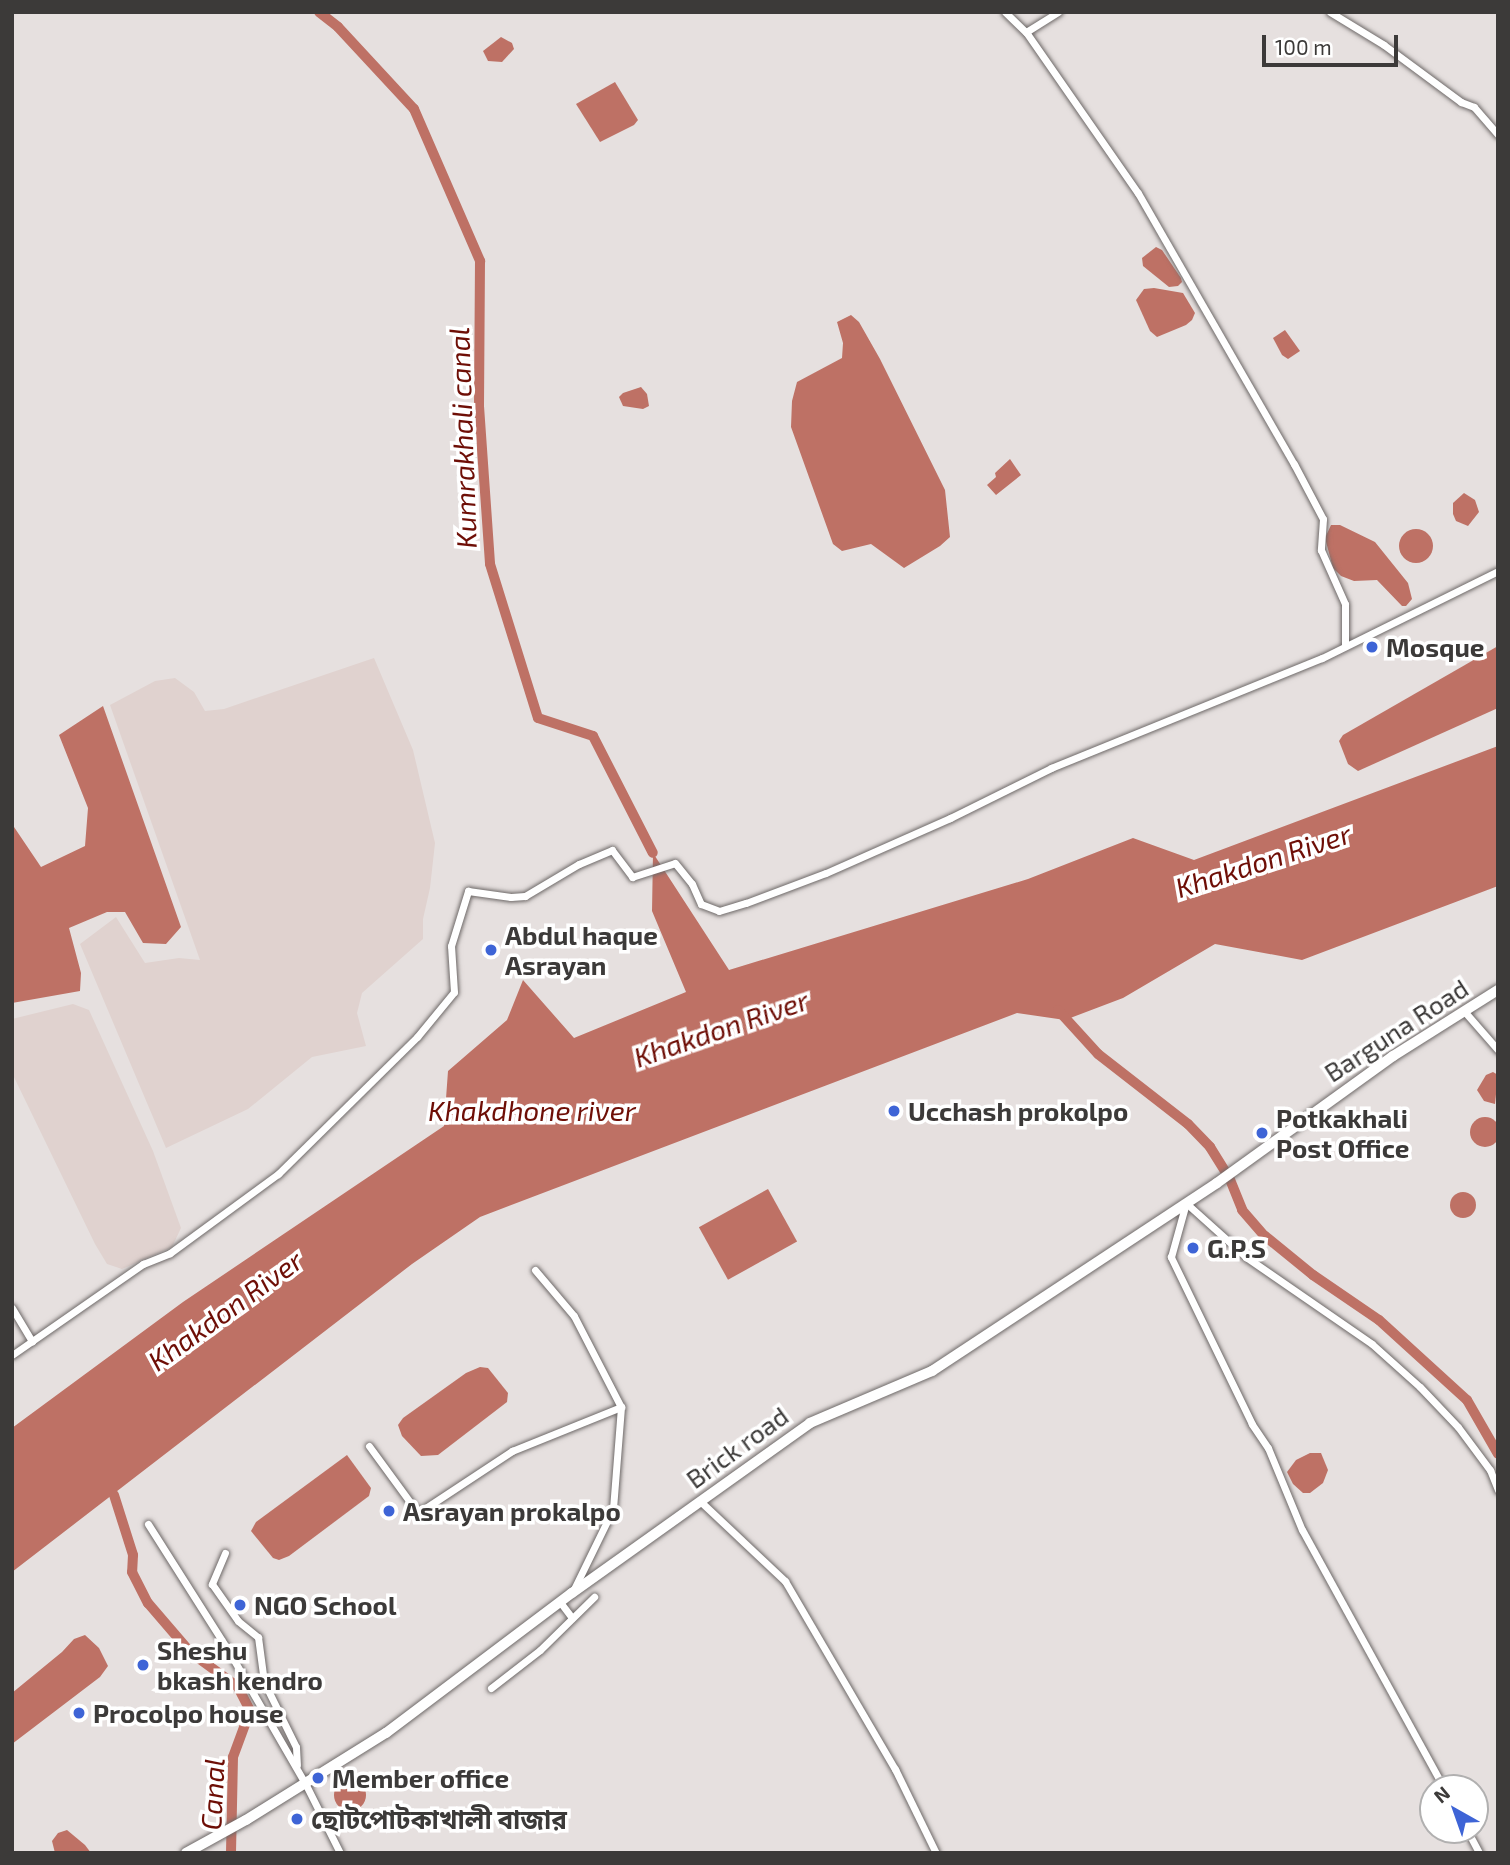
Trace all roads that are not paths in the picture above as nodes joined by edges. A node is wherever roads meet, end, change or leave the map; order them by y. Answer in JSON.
{"nodes":[{"id":1,"x":1005,"y":12,"type":"edge"},
{"id":2,"x":1058,"y":12,"type":"edge"},
{"id":3,"x":1330,"y":12,"type":"edge"},
{"id":4,"x":1027,"y":32,"type":"junction"},
{"id":5,"x":1498,"y":135,"type":"edge"},
{"id":6,"x":1498,"y":571,"type":"edge"},
{"id":7,"x":1345,"y":646,"type":"junction"},
{"id":8,"x":1498,"y":990,"type":"edge"},
{"id":9,"x":1464,"y":1011,"type":"junction"},
{"id":10,"x":1498,"y":1050,"type":"edge"},
{"id":11,"x":1217,"y":1183,"type":"joint"},
{"id":12,"x":1186,"y":1203,"type":"junction"},
{"id":13,"x":535,"y":1270,"type":"dead end"},
{"id":14,"x":12,"y":1308,"type":"edge"},
{"id":15,"x":33,"y":1340,"type":"junction"},
{"id":16,"x":12,"y":1355,"type":"edge"},
{"id":17,"x":621,"y":1407,"type":"junction"},
{"id":18,"x":369,"y":1446,"type":"dead end"},
{"id":19,"x":1498,"y":1490,"type":"edge"},
{"id":20,"x":700,"y":1501,"type":"junction"},
{"id":21,"x":148,"y":1524,"type":"dead end"},
{"id":22,"x":225,"y":1553,"type":"dead end"},
{"id":23,"x":572,"y":1593,"type":"junction"},
{"id":24,"x":594,"y":1597,"type":"dead end"},
{"id":25,"x":560,"y":1602,"type":"junction"},
{"id":26,"x":572,"y":1618,"type":"junction"},
{"id":27,"x":491,"y":1688,"type":"dead end"},
{"id":28,"x":298,"y":1769,"type":"junction"},
{"id":29,"x":1436,"y":1774,"type":"edge"},
{"id":30,"x":305,"y":1783,"type":"junction"},
{"id":31,"x":186,"y":1853,"type":"edge"},
{"id":32,"x":340,"y":1853,"type":"edge"},
{"id":33,"x":936,"y":1853,"type":"edge"}],
"edges":[{"from":1,"to":4,"type":"street"},
{"from":2,"to":4,"type":"street"},
{"from":3,"to":5,"type":"street"},
{"from":4,"to":7,"type":"street"},
{"from":6,"to":7,"type":"street"},
{"from":7,"to":15,"type":"street"},
{"from":8,"to":9,"type":"main road","name":"Barguna Road"},
{"from":9,"to":10,"type":"street"},
{"from":9,"to":11,"type":"main road","name":"Barguna Road"},
{"from":11,"to":12,"type":"main road","name":"Brick road"},
{"from":12,"to":19,"type":"street"},
{"from":12,"to":20,"type":"main road","name":"Brick road"},
{"from":12,"to":29,"type":"street"},
{"from":13,"to":17,"type":"street"},
{"from":14,"to":15,"type":"street"},
{"from":15,"to":16,"type":"street"},
{"from":17,"to":18,"type":"street"},
{"from":17,"to":23,"type":"street"},
{"from":20,"to":23,"type":"main road","name":"Brick road"},
{"from":20,"to":33,"type":"street"},
{"from":21,"to":28,"type":"street"},
{"from":22,"to":28,"type":"street"},
{"from":23,"to":25,"type":"main road","name":"Brick road"},
{"from":24,"to":26,"type":"street"},
{"from":25,"to":26,"type":"street"},
{"from":25,"to":30,"type":"main road","name":"Brick road"},
{"from":26,"to":27,"type":"street"},
{"from":28,"to":30,"type":"street"},
{"from":30,"to":31,"type":"main road","name":"Brick road"},
{"from":30,"to":32,"type":"street"}]}
